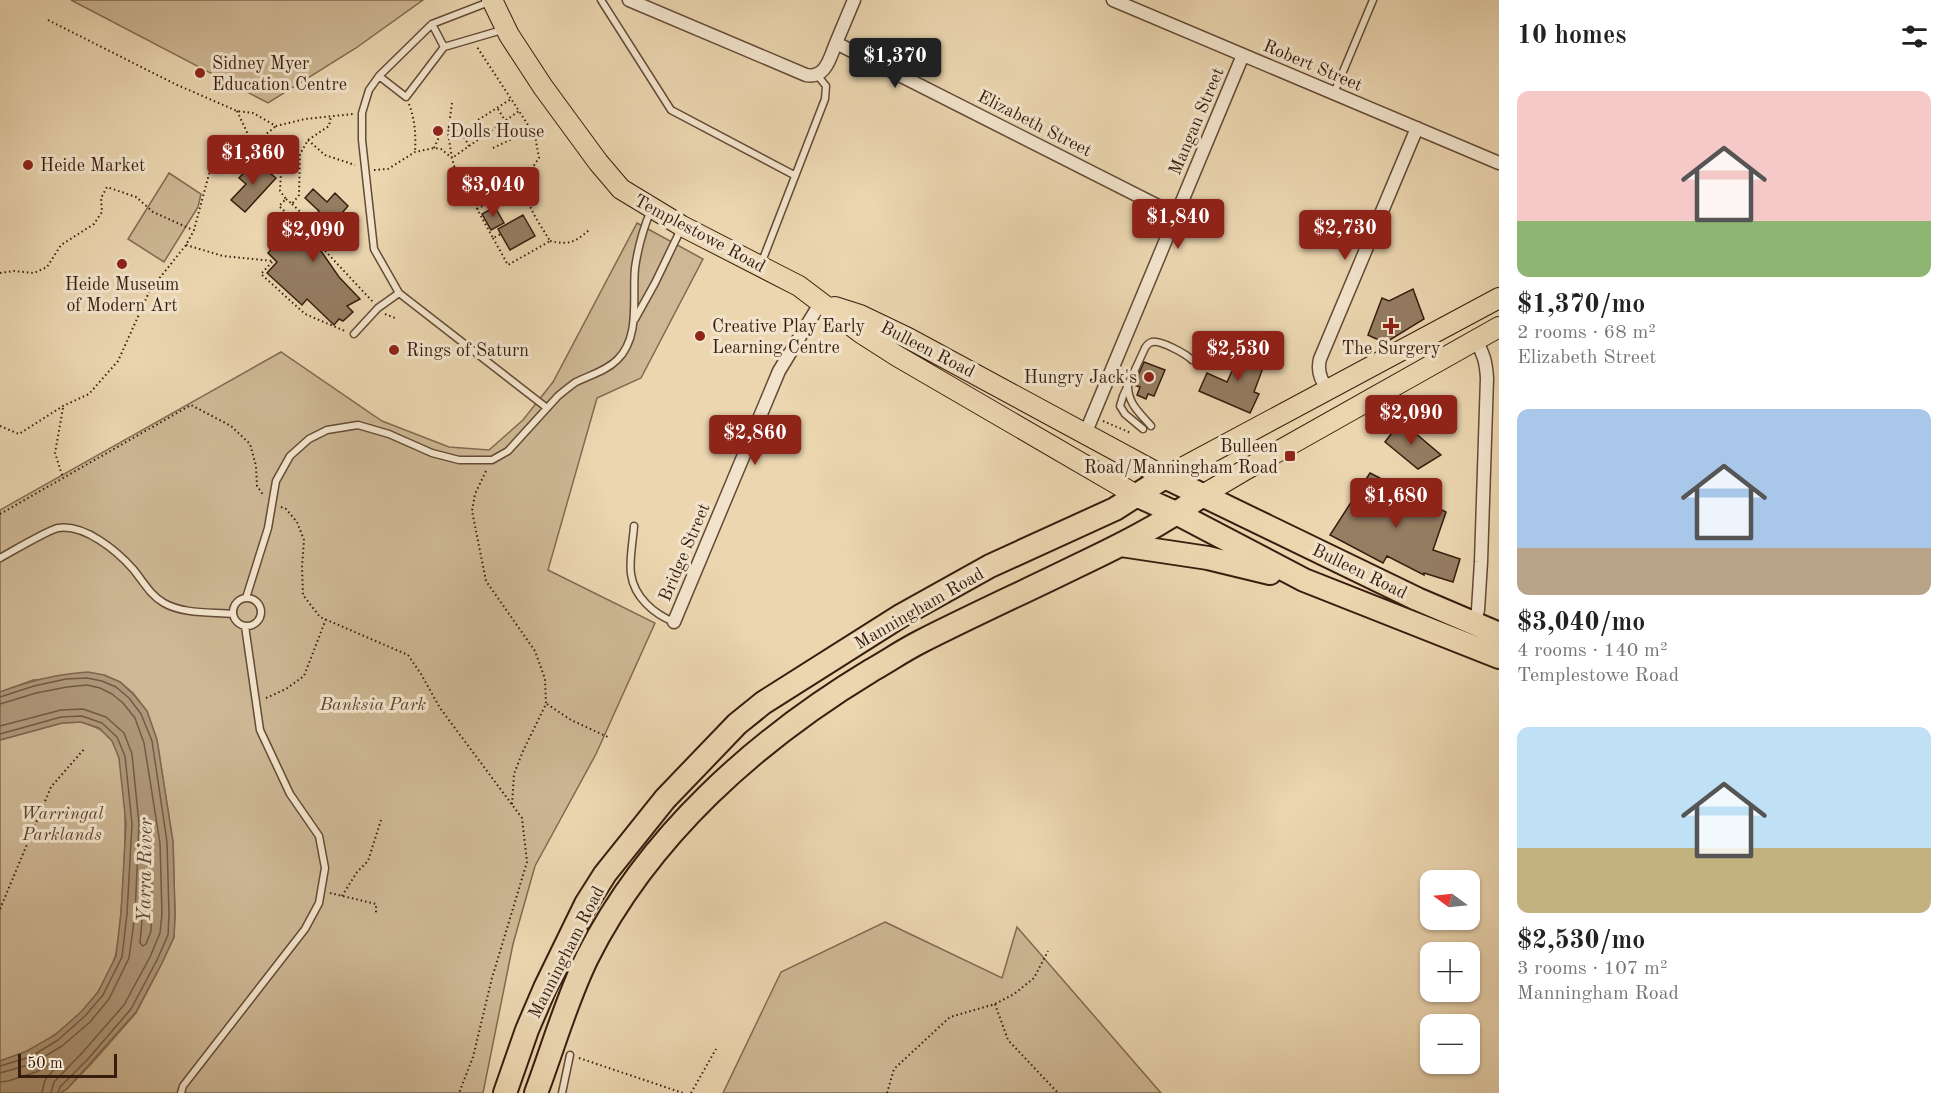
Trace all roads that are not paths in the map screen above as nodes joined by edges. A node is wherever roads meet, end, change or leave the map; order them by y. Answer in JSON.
{"nodes":[{"id":1,"x":601,"y":0,"type":"edge"},
{"id":2,"x":629,"y":0,"type":"edge"},
{"id":3,"x":854,"y":0,"type":"edge"},
{"id":4,"x":1113,"y":0,"type":"edge"},
{"id":5,"x":1373,"y":0,"type":"edge"},
{"id":6,"x":492,"y":1,"type":"edge"},
{"id":7,"x":432,"y":24,"type":"junction"},
{"id":8,"x":506,"y":29,"type":"junction"},
{"id":9,"x":836,"y":43,"type":"junction"},
{"id":10,"x":444,"y":47,"type":"junction"},
{"id":11,"x":1243,"y":55,"type":"junction"},
{"id":12,"x":379,"y":76,"type":"junction"},
{"id":13,"x":818,"y":76,"type":"junction"},
{"id":14,"x":1334,"y":93,"type":"junction"},
{"id":15,"x":1417,"y":128,"type":"junction"},
{"id":16,"x":1499,"y":163,"type":"edge"},
{"id":17,"x":794,"y":175,"type":"junction"},
{"id":18,"x":651,"y":208,"type":"junction"},
{"id":19,"x":1176,"y":214,"type":"junction"},
{"id":20,"x":682,"y":226,"type":"junction"},
{"id":21,"x":760,"y":266,"type":"junction"},
{"id":22,"x":399,"y":294,"type":"junction"},
{"id":23,"x":1499,"y":298,"type":"edge"},
{"id":24,"x":821,"y":302,"type":"junction"},
{"id":25,"x":634,"y":321,"type":"junction"},
{"id":26,"x":1499,"y":327,"type":"edge"},
{"id":27,"x":354,"y":334,"type":"road end"},
{"id":28,"x":1475,"y":340,"type":"junction"},
{"id":29,"x":1192,"y":360,"type":"dead end"},
{"id":30,"x":1128,"y":384,"type":"junction"},
{"id":31,"x":1328,"y":390,"type":"junction"},
{"id":32,"x":547,"y":408,"type":"junction"},
{"id":33,"x":1089,"y":425,"type":"junction"},
{"id":34,"x":1151,"y":426,"type":"dead end"},
{"id":35,"x":1143,"y":429,"type":"dead end"},
{"id":36,"x":1165,"y":477,"type":"junction"},
{"id":37,"x":1136,"y":495,"type":"junction"},
{"id":38,"x":1201,"y":496,"type":"junction"},
{"id":39,"x":1178,"y":514,"type":"junction"},
{"id":40,"x":634,"y":526,"type":"dead end"},
{"id":41,"x":1121,"y":545,"type":"junction"},
{"id":42,"x":0,"y":558,"type":"edge"},
{"id":43,"x":1304,"y":580,"type":"junction"},
{"id":44,"x":246,"y":598,"type":"junction"},
{"id":45,"x":233,"y":614,"type":"junction"},
{"id":46,"x":674,"y":622,"type":"joint"},
{"id":47,"x":245,"y":626,"type":"junction"},
{"id":48,"x":1471,"y":633,"type":"junction"},
{"id":49,"x":1499,"y":634,"type":"edge"},
{"id":50,"x":1499,"y":657,"type":"edge"},
{"id":51,"x":713,"y":747,"type":"junction"},
{"id":52,"x":735,"y":772,"type":"junction"},
{"id":53,"x":570,"y":1055,"type":"road end"},
{"id":54,"x":181,"y":1093,"type":"edge"},
{"id":55,"x":506,"y":1093,"type":"edge"},
{"id":56,"x":536,"y":1093,"type":"edge"},
{"id":57,"x":562,"y":1093,"type":"edge"}],
"edges":[{"from":1,"to":17,"type":"lane"},
{"from":2,"to":13,"type":"street"},
{"from":3,"to":9,"type":"street"},
{"from":4,"to":11,"type":"street","name":"Robert Street"},
{"from":5,"to":14,"type":"lane"},
{"from":6,"to":7,"type":"lane"},
{"from":6,"to":8,"type":"main road","name":"Templestowe Road"},
{"from":7,"to":10,"type":"lane"},
{"from":7,"to":12,"type":"lane"},
{"from":8,"to":10,"type":"lane"},
{"from":8,"to":18,"type":"main road","name":"Templestowe Road"},
{"from":9,"to":13,"type":"street"},
{"from":9,"to":19,"type":"street","name":"Elizabeth Street"},
{"from":10,"to":12,"type":"lane"},
{"from":11,"to":14,"type":"street","name":"Robert Street"},
{"from":11,"to":19,"type":"street","name":"Mangan Street"},
{"from":12,"to":22,"type":"lane"},
{"from":13,"to":17,"type":"lane"},
{"from":14,"to":15,"type":"street","name":"Robert Street"},
{"from":15,"to":16,"type":"street","name":"Robert Street"},
{"from":15,"to":31,"type":"street"},
{"from":17,"to":21,"type":"lane"},
{"from":18,"to":20,"type":"main road","name":"Templestowe Road"},
{"from":18,"to":25,"type":"lane"},
{"from":19,"to":33,"type":"street","name":"Mangan Street"},
{"from":20,"to":21,"type":"main road","name":"Templestowe Road"},
{"from":20,"to":25,"type":"lane"},
{"from":21,"to":24,"type":"main road","name":"Templestowe Road"},
{"from":22,"to":27,"type":"lane"},
{"from":22,"to":32,"type":"lane"},
{"from":23,"to":31,"type":"main road","name":"Manningham Road"},
{"from":24,"to":33,"type":"main road","name":"Bulleen Road"},
{"from":24,"to":37,"type":"main road","name":"Bulleen Road"},
{"from":24,"to":46,"type":"street","name":"Bridge Street"},
{"from":25,"to":32,"type":"lane"},
{"from":26,"to":28,"type":"main road","name":"Manningham Road"},
{"from":28,"to":38,"type":"main road","name":"Manningham Road"},
{"from":28,"to":48,"type":"street"},
{"from":29,"to":30,"type":"lane"},
{"from":30,"to":34,"type":"lane"},
{"from":30,"to":35,"type":"lane"},
{"from":31,"to":36,"type":"main road","name":"Manningham Road"},
{"from":32,"to":44,"type":"lane"},
{"from":33,"to":36,"type":"main road","name":"Bulleen Road"},
{"from":36,"to":37,"type":"highway","name":"Manningham Road"},
{"from":36,"to":38,"type":"highway","name":"Bulleen Road"},
{"from":37,"to":39,"type":"highway","name":"Bulleen Road"},
{"from":37,"to":51,"type":"highway","name":"Manningham Road"},
{"from":38,"to":39,"type":"highway","name":"Manningham Road"},
{"from":38,"to":48,"type":"highway","name":"Bulleen Road"},
{"from":39,"to":41,"type":"highway","name":"Manningham Road"},
{"from":39,"to":43,"type":"highway","name":"Bulleen Road"},
{"from":40,"to":46,"type":"lane"},
{"from":41,"to":43,"type":"highway","name":"Bulleen Road"},
{"from":41,"to":52,"type":"highway","name":"Manningham Road"},
{"from":42,"to":45,"type":"lane"},
{"from":43,"to":48,"type":"highway","name":"Bulleen Road"},
{"from":44,"to":45,"type":"lane"},
{"from":44,"to":47,"type":"lane"},
{"from":45,"to":47,"type":"lane"},
{"from":47,"to":54,"type":"lane"},
{"from":48,"to":49,"type":"highway","name":"Bulleen Road"},
{"from":48,"to":50,"type":"highway","name":"Bulleen Road"},
{"from":51,"to":52,"type":"highway"},
{"from":51,"to":55,"type":"highway","name":"Manningham Road"},
{"from":52,"to":56,"type":"highway","name":"Manningham Road"},
{"from":53,"to":57,"type":"lane"}]}
